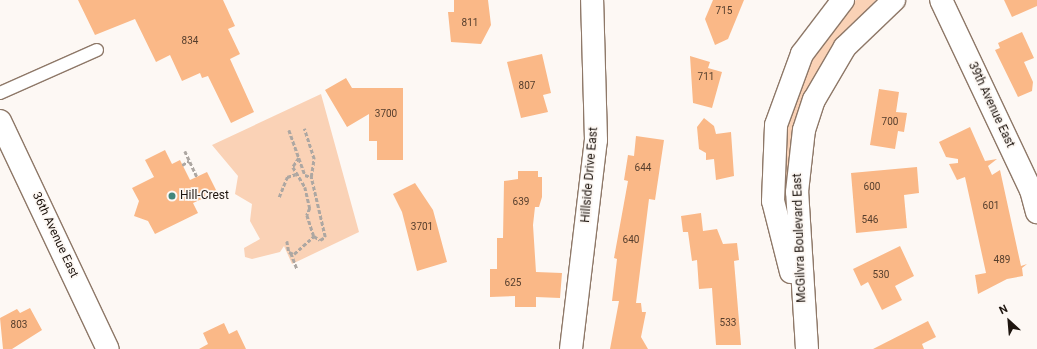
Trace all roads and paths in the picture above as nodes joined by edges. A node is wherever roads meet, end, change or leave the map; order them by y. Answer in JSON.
{"nodes":[{"id":1,"x":592,"y":0,"type":"edge"},
{"id":2,"x":843,"y":0,"type":"edge"},
{"id":3,"x":894,"y":0,"type":"edge"},
{"id":4,"x":941,"y":0,"type":"edge"},
{"id":5,"x":97,"y":50,"type":"dead end"},
{"id":6,"x":0,"y":93,"type":"edge"},
{"id":7,"x":0,"y":121,"type":"edge"},
{"id":8,"x":304,"y":129,"type":"dead end"},
{"id":9,"x":289,"y":130,"type":"dead end"},
{"id":10,"x":184,"y":152,"type":"dead end"},
{"id":11,"x":299,"y":158,"type":"junction"},
{"id":12,"x":189,"y":161,"type":"junction"},
{"id":13,"x":182,"y":165,"type":"dead end"},
{"id":14,"x":296,"y":174,"type":"junction"},
{"id":15,"x":197,"y":177,"type":"dead end"},
{"id":16,"x":311,"y":177,"type":"junction"},
{"id":17,"x":279,"y":197,"type":"dead end"},
{"id":18,"x":1037,"y":212,"type":"edge"},
{"id":19,"x":314,"y":236,"type":"junction"},
{"id":20,"x":287,"y":241,"type":"dead end"},
{"id":21,"x":291,"y":253,"type":"junction"},
{"id":22,"x":296,"y":269,"type":"dead end"},
{"id":23,"x":802,"y":315,"type":"junction"},
{"id":24,"x":108,"y":349,"type":"edge"},
{"id":25,"x":572,"y":349,"type":"edge"},
{"id":26,"x":807,"y":349,"type":"edge"}],
"edges":[{"from":1,"to":25,"type":"street","name":"Hillside Drive East"},
{"from":2,"to":23,"type":"street","name":"McGilvra Boulevard East"},
{"from":3,"to":23,"type":"street","name":"McGilvra Boulevard East"},
{"from":4,"to":18,"type":"street","name":"39th Avenue East"},
{"from":5,"to":6,"type":"lane"},
{"from":7,"to":24,"type":"street","name":"36th Avenue East"},
{"from":8,"to":16,"type":"path"},
{"from":9,"to":11,"type":"path"},
{"from":10,"to":12,"type":"path"},
{"from":11,"to":14,"type":"path"},
{"from":11,"to":16,"type":"path"},
{"from":12,"to":13,"type":"path"},
{"from":12,"to":15,"type":"path"},
{"from":14,"to":17,"type":"path"},
{"from":14,"to":19,"type":"path"},
{"from":16,"to":19,"type":"path"},
{"from":19,"to":21,"type":"path"},
{"from":20,"to":21,"type":"path"},
{"from":21,"to":22,"type":"path"},
{"from":23,"to":26,"type":"street","name":"McGilvra Boulevard East"}]}
